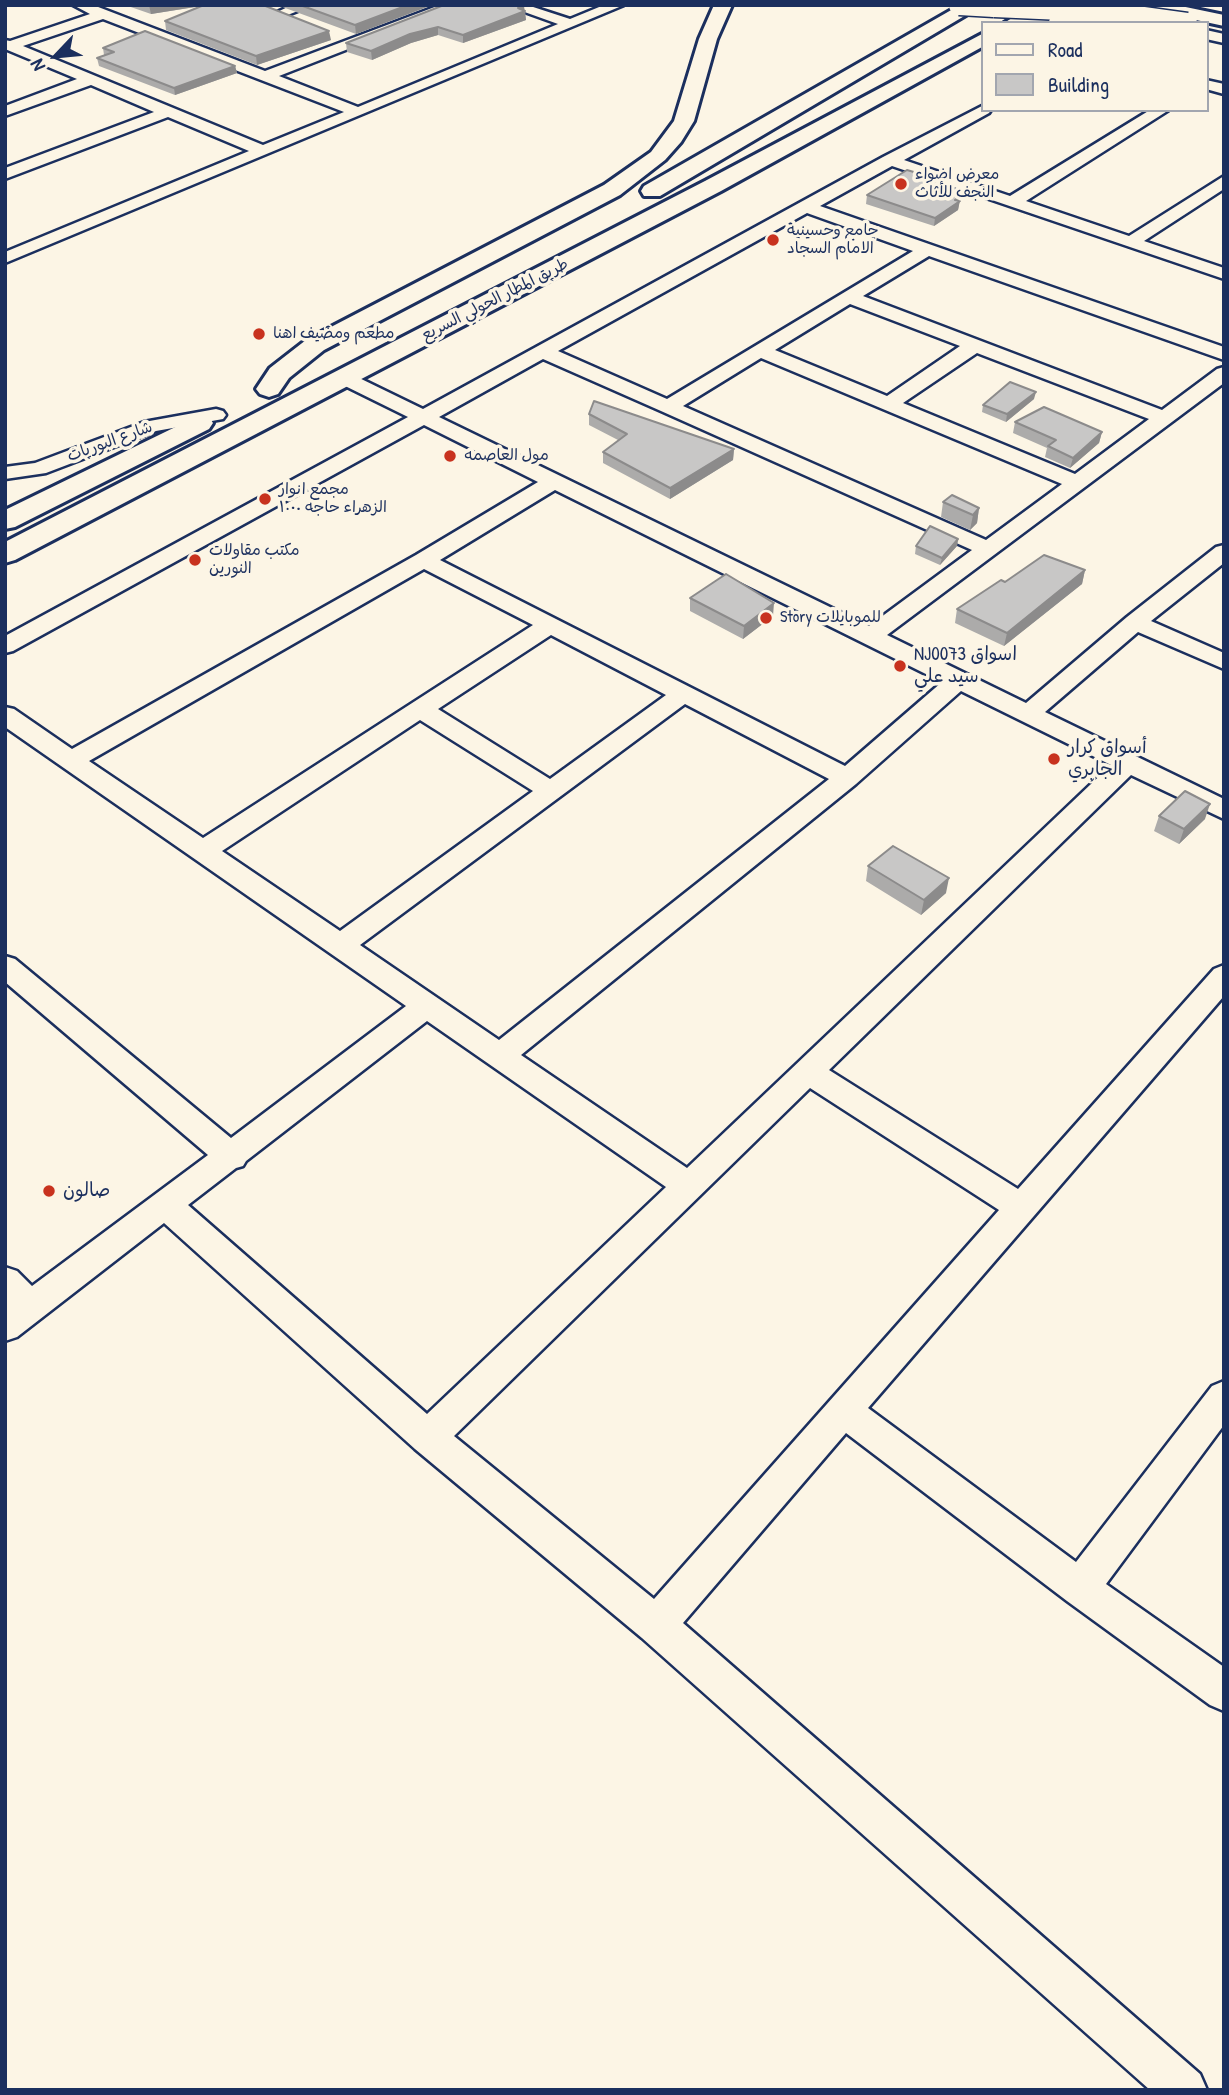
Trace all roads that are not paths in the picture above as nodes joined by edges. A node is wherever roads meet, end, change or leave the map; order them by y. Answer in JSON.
{"nodes":[{"id":1,"x":80,"y":5,"type":"edge"},
{"id":2,"x":306,"y":5,"type":"edge"},
{"id":3,"x":454,"y":5,"type":"edge"},
{"id":4,"x":512,"y":5,"type":"edge"},
{"id":5,"x":617,"y":5,"type":"edge"},
{"id":6,"x":723,"y":5,"type":"edge"},
{"id":7,"x":959,"y":5,"type":"edge"},
{"id":8,"x":1015,"y":5,"type":"edge"},
{"id":9,"x":1047,"y":5,"type":"edge"},
{"id":10,"x":1106,"y":5,"type":"edge"},
{"id":11,"x":1151,"y":5,"type":"edge"},
{"id":12,"x":1207,"y":5,"type":"edge"},
{"id":13,"x":984,"y":6,"type":"edge"},
{"id":14,"x":1224,"y":11,"type":"edge"},
{"id":15,"x":104,"y":14,"type":"junction"},
{"id":16,"x":1168,"y":17,"type":"edge"},
{"id":17,"x":1017,"y":21,"type":"edge"},
{"id":18,"x":1047,"y":21,"type":"edge"},
{"id":19,"x":1064,"y":21,"type":"edge"},
{"id":20,"x":1172,"y":21,"type":"edge"},
{"id":21,"x":1224,"y":21,"type":"edge"},
{"id":22,"x":305,"y":24,"type":"edge"},
{"id":23,"x":570,"y":24,"type":"junction"},
{"id":24,"x":331,"y":33,"type":"edge"},
{"id":25,"x":981,"y":41,"type":"edge"},
{"id":26,"x":356,"y":42,"type":"junction"},
{"id":27,"x":8,"y":45,"type":"edge"},
{"id":28,"x":981,"y":59,"type":"edge"},
{"id":29,"x":266,"y":76,"type":"junction"},
{"id":30,"x":90,"y":80,"type":"junction"},
{"id":31,"x":5,"y":111,"type":"edge"},
{"id":32,"x":981,"y":111,"type":"edge"},
{"id":33,"x":358,"y":112,"type":"junction"},
{"id":34,"x":1158,"y":112,"type":"edge"},
{"id":35,"x":165,"y":113,"type":"junction"},
{"id":36,"x":263,"y":151,"type":"junction"},
{"id":37,"x":889,"y":160,"type":"junction"},
{"id":38,"x":5,"y":174,"type":"edge"},
{"id":39,"x":1224,"y":181,"type":"edge"},
{"id":40,"x":1012,"y":202,"type":"junction"},
{"id":41,"x":806,"y":207,"type":"junction"},
{"id":42,"x":1131,"y":242,"type":"junction"},
{"id":43,"x":928,"y":249,"type":"junction"},
{"id":44,"x":5,"y":258,"type":"edge"},
{"id":45,"x":1224,"y":274,"type":"edge"},
{"id":46,"x":849,"y":297,"type":"junction"},
{"id":47,"x":469,"y":313,"type":"junction"},
{"id":48,"x":975,"y":345,"type":"junction"},
{"id":49,"x":760,"y":351,"type":"junction"},
{"id":50,"x":544,"y":352,"type":"junction"},
{"id":51,"x":1224,"y":354,"type":"edge"},
{"id":52,"x":1224,"y":373,"type":"edge"},
{"id":53,"x":344,"y":378,"type":"junction"},
{"id":54,"x":1199,"y":392,"type":"junction"},
{"id":55,"x":243,"y":402,"type":"junction"},
{"id":56,"x":1224,"y":402,"type":"edge"},
{"id":57,"x":889,"y":404,"type":"junction"},
{"id":58,"x":668,"y":407,"type":"junction"},
{"id":59,"x":423,"y":418,"type":"junction"},
{"id":60,"x":1165,"y":418,"type":"junction"},
{"id":61,"x":5,"y":473,"type":"edge"},
{"id":62,"x":554,"y":481,"type":"junction"},
{"id":63,"x":1078,"y":482,"type":"junction"},
{"id":64,"x":5,"y":522,"type":"edge"},
{"id":65,"x":989,"y":549,"type":"junction"},
{"id":66,"x":1224,"y":552,"type":"edge"},
{"id":67,"x":5,"y":554,"type":"edge"},
{"id":68,"x":424,"y":560,"type":"junction"},
{"id":69,"x":1135,"y":622,"type":"junction"},
{"id":70,"x":548,"y":625,"type":"junction"},
{"id":71,"x":871,"y":636,"type":"junction"},
{"id":72,"x":5,"y":646,"type":"edge"},
{"id":73,"x":1224,"y":662,"type":"edge"},
{"id":74,"x":959,"y":680,"type":"junction"},
{"id":75,"x":683,"y":694,"type":"junction"},
{"id":76,"x":420,"y":709,"type":"junction"},
{"id":77,"x":1028,"y":714,"type":"junction"},
{"id":78,"x":5,"y":715,"type":"edge"},
{"id":79,"x":73,"y":759,"type":"junction"},
{"id":80,"x":1128,"y":763,"type":"junction"},
{"id":81,"x":847,"y":778,"type":"junction"},
{"id":82,"x":551,"y":791,"type":"junction"},
{"id":83,"x":1224,"y":810,"type":"edge"},
{"id":84,"x":204,"y":850,"type":"junction"},
{"id":85,"x":341,"y":945,"type":"junction"},
{"id":86,"x":5,"y":966,"type":"edge"},
{"id":87,"x":1221,"y":985,"type":"edge"},
{"id":88,"x":428,"y":1005,"type":"junction"},
{"id":89,"x":500,"y":1055,"type":"junction"},
{"id":90,"x":808,"y":1072,"type":"junction"},
{"id":91,"x":232,"y":1157,"type":"junction"},
{"id":92,"x":690,"y":1187,"type":"junction"},
{"id":93,"x":166,"y":1205,"type":"junction"},
{"id":94,"x":1021,"y":1208,"type":"junction"},
{"id":95,"x":5,"y":1281,"type":"edge"},
{"id":96,"x":18,"y":1316,"type":"edge"},
{"id":97,"x":1224,"y":1396,"type":"edge"},
{"id":98,"x":843,"y":1410,"type":"junction"},
{"id":99,"x":428,"y":1437,"type":"junction"},
{"id":100,"x":1080,"y":1588,"type":"junction"},
{"id":101,"x":656,"y":1625,"type":"junction"},
{"id":102,"x":1224,"y":1691,"type":"edge"},
{"id":103,"x":1184,"y":2090,"type":"edge"}],
"edges":[{"from":1,"to":15,"type":"street"},
{"from":2,"to":22,"type":"street"},
{"from":3,"to":26,"type":"street"},
{"from":4,"to":23,"type":"street"},
{"from":5,"to":23,"type":"street"},
{"from":6,"to":55,"type":"main road"},
{"from":7,"to":13,"type":"main road","bridge":true},
{"from":8,"to":13,"type":"main road","bridge":true},
{"from":9,"to":17,"type":"main road"},
{"from":10,"to":19,"type":"main road","bridge":true},
{"from":11,"to":16,"type":"main road"},
{"from":12,"to":14,"type":"main road"},
{"from":13,"to":20,"type":"main road","bridge":true},
{"from":13,"to":55,"type":"main road","name":"طريق المطار الحولي السريع"},
{"from":15,"to":27,"type":"street"},
{"from":15,"to":29,"type":"street"},
{"from":16,"to":18,"type":"main road"},
{"from":16,"to":21,"type":"main road"},
{"from":23,"to":33,"type":"street"},
{"from":24,"to":26,"type":"street"},
{"from":25,"to":47,"type":"main road","name":"طريق المطار الحولي السريع"},
{"from":26,"to":29,"type":"street"},
{"from":27,"to":30,"type":"street"},
{"from":28,"to":47,"type":"main road"},
{"from":29,"to":33,"type":"street"},
{"from":30,"to":31,"type":"street"},
{"from":30,"to":35,"type":"street"},
{"from":32,"to":37,"type":"street"},
{"from":33,"to":36,"type":"street"},
{"from":34,"to":40,"type":"street"},
{"from":35,"to":36,"type":"street"},
{"from":35,"to":38,"type":"street"},
{"from":36,"to":44,"type":"street"},
{"from":37,"to":40,"type":"street"},
{"from":37,"to":41,"type":"street"},
{"from":39,"to":42,"type":"street"},
{"from":40,"to":42,"type":"street"},
{"from":41,"to":43,"type":"street"},
{"from":41,"to":50,"type":"street"},
{"from":42,"to":45,"type":"street"},
{"from":43,"to":46,"type":"street"},
{"from":43,"to":51,"type":"street"},
{"from":46,"to":48,"type":"street"},
{"from":46,"to":49,"type":"street"},
{"from":47,"to":53,"type":"main road","name":"طريق المطار الحولي السريع"},
{"from":48,"to":57,"type":"street"},
{"from":48,"to":60,"type":"street"},
{"from":49,"to":57,"type":"street"},
{"from":49,"to":58,"type":"street"},
{"from":50,"to":58,"type":"street"},
{"from":50,"to":59,"type":"street"},
{"from":52,"to":54,"type":"street"},
{"from":53,"to":59,"type":"street"},
{"from":53,"to":67,"type":"main road","name":"طريق المطار الحولي السريع"},
{"from":54,"to":56,"type":"street"},
{"from":54,"to":60,"type":"street"},
{"from":55,"to":61,"type":"street","name":"شارع البوريات"},
{"from":55,"to":64,"type":"main road","name":"طريق المطار الحولي السريع"},
{"from":57,"to":63,"type":"street"},
{"from":58,"to":65,"type":"street"},
{"from":59,"to":62,"type":"street"},
{"from":59,"to":72,"type":"street"},
{"from":60,"to":63,"type":"street"},
{"from":62,"to":68,"type":"street"},
{"from":62,"to":71,"type":"street"},
{"from":63,"to":65,"type":"street"},
{"from":65,"to":71,"type":"street"},
{"from":66,"to":69,"type":"street"},
{"from":68,"to":70,"type":"street"},
{"from":68,"to":79,"type":"street"},
{"from":69,"to":73,"type":"street"},
{"from":69,"to":77,"type":"street"},
{"from":70,"to":75,"type":"street"},
{"from":70,"to":76,"type":"street"},
{"from":71,"to":74,"type":"street"},
{"from":74,"to":77,"type":"street"},
{"from":74,"to":81,"type":"street"},
{"from":75,"to":81,"type":"street"},
{"from":75,"to":82,"type":"street"},
{"from":76,"to":82,"type":"street"},
{"from":76,"to":84,"type":"street"},
{"from":77,"to":80,"type":"street"},
{"from":78,"to":79,"type":"street"},
{"from":79,"to":84,"type":"street"},
{"from":80,"to":83,"type":"street"},
{"from":80,"to":90,"type":"street"},
{"from":81,"to":89,"type":"street"},
{"from":82,"to":85,"type":"street"},
{"from":84,"to":85,"type":"street"},
{"from":85,"to":88,"type":"street"},
{"from":86,"to":91,"type":"street"},
{"from":87,"to":94,"type":"street"},
{"from":88,"to":89,"type":"street"},
{"from":88,"to":91,"type":"street"},
{"from":89,"to":92,"type":"street"},
{"from":90,"to":92,"type":"street"},
{"from":90,"to":94,"type":"street"},
{"from":91,"to":93,"type":"street"},
{"from":92,"to":99,"type":"street"},
{"from":93,"to":96,"type":"street"},
{"from":93,"to":99,"type":"street"},
{"from":94,"to":98,"type":"street"},
{"from":95,"to":96,"type":"street"},
{"from":97,"to":100,"type":"street"},
{"from":98,"to":100,"type":"street"},
{"from":98,"to":101,"type":"street"},
{"from":99,"to":101,"type":"street"},
{"from":100,"to":102,"type":"street"},
{"from":101,"to":103,"type":"street"}]}
